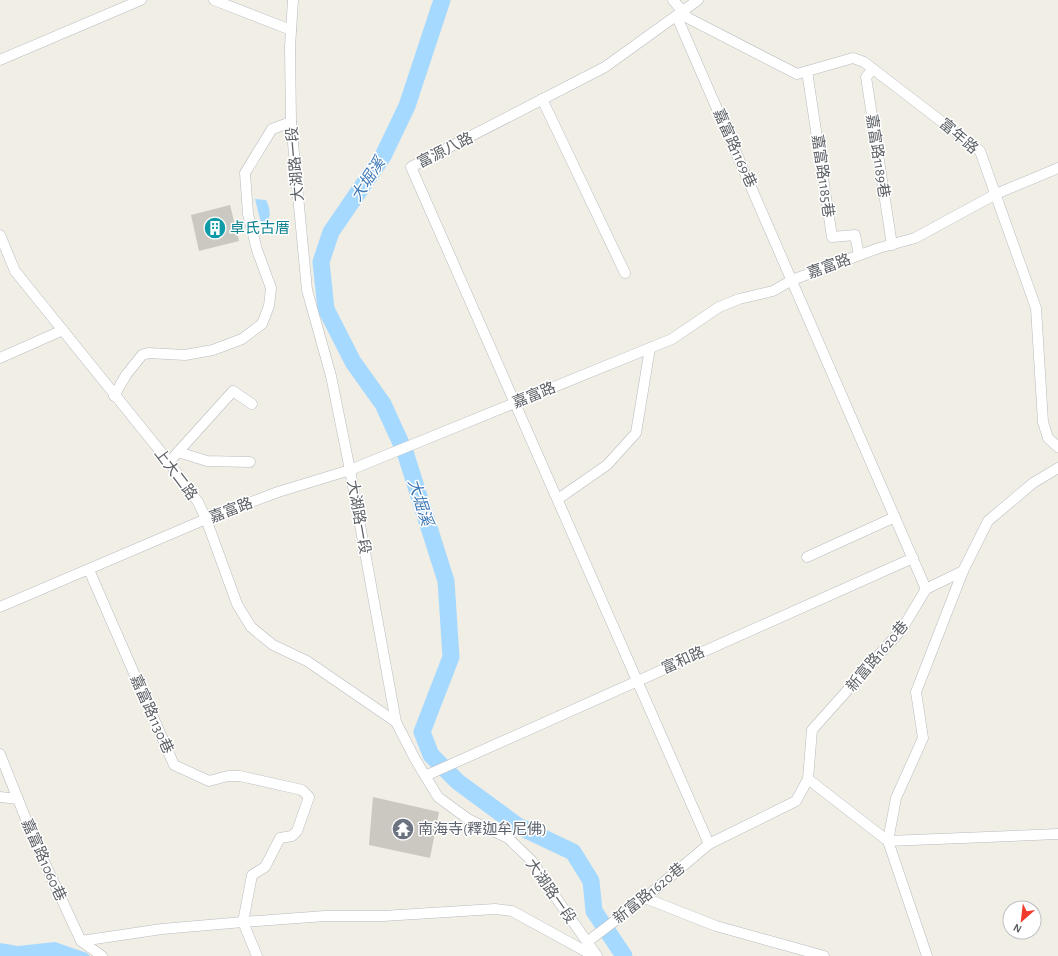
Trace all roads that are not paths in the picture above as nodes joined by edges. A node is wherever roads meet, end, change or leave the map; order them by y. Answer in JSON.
{"nodes":[{"id":1,"x":141,"y":0,"type":"edge"},
{"id":2,"x":214,"y":0,"type":"edge"},
{"id":3,"x":293,"y":0,"type":"edge"},
{"id":4,"x":673,"y":0,"type":"edge"},
{"id":5,"x":698,"y":0,"type":"edge"},
{"id":6,"x":679,"y":15,"type":"junction"},
{"id":7,"x":291,"y":30,"type":"junction"},
{"id":8,"x":0,"y":60,"type":"edge"},
{"id":9,"x":873,"y":69,"type":"junction"},
{"id":10,"x":807,"y":71,"type":"junction"},
{"id":11,"x":542,"y":99,"type":"junction"},
{"id":12,"x":291,"y":122,"type":"junction"},
{"id":13,"x":1058,"y":168,"type":"edge"},
{"id":14,"x":996,"y":194,"type":"junction"},
{"id":15,"x":0,"y":235,"type":"edge"},
{"id":16,"x":892,"y":245,"type":"junction"},
{"id":17,"x":859,"y":255,"type":"junction"},
{"id":18,"x":625,"y":273,"type":"dead end"},
{"id":19,"x":792,"y":280,"type":"junction"},
{"id":20,"x":64,"y":330,"type":"junction"},
{"id":21,"x":650,"y":348,"type":"junction"},
{"id":22,"x":0,"y":358,"type":"edge"},
{"id":23,"x":114,"y":396,"type":"junction"},
{"id":24,"x":515,"y":403,"type":"junction"},
{"id":25,"x":252,"y":404,"type":"dead end"},
{"id":26,"x":1058,"y":447,"type":"edge"},
{"id":27,"x":178,"y":452,"type":"junction"},
{"id":28,"x":169,"y":462,"type":"junction"},
{"id":29,"x":250,"y":462,"type":"dead end"},
{"id":30,"x":1058,"y":468,"type":"edge"},
{"id":31,"x":350,"y":470,"type":"junction"},
{"id":32,"x":558,"y":499,"type":"junction"},
{"id":33,"x":895,"y":517,"type":"junction"},
{"id":34,"x":206,"y":519,"type":"junction"},
{"id":35,"x":807,"y":557,"type":"dead end"},
{"id":36,"x":912,"y":558,"type":"junction"},
{"id":37,"x":89,"y":570,"type":"junction"},
{"id":38,"x":963,"y":571,"type":"junction"},
{"id":39,"x":926,"y":589,"type":"junction"},
{"id":40,"x":0,"y":607,"type":"edge"},
{"id":41,"x":637,"y":681,"type":"junction"},
{"id":42,"x":396,"y":722,"type":"junction"},
{"id":43,"x":0,"y":754,"type":"edge"},
{"id":44,"x":428,"y":774,"type":"junction"},
{"id":45,"x":808,"y":779,"type":"junction"},
{"id":46,"x":0,"y":797,"type":"edge"},
{"id":47,"x":18,"y":799,"type":"junction"},
{"id":48,"x":1058,"y":834,"type":"edge"},
{"id":49,"x":888,"y":841,"type":"junction"},
{"id":50,"x":709,"y":844,"type":"junction"},
{"id":51,"x":645,"y":898,"type":"junction"},
{"id":52,"x":243,"y":922,"type":"junction"},
{"id":53,"x":81,"y":941,"type":"junction"},
{"id":54,"x":587,"y":942,"type":"junction"},
{"id":55,"x":102,"y":956,"type":"edge"},
{"id":56,"x":257,"y":956,"type":"edge"},
{"id":57,"x":595,"y":956,"type":"edge"},
{"id":58,"x":824,"y":956,"type":"edge"},
{"id":59,"x":927,"y":956,"type":"edge"}],
"edges":[{"from":1,"to":8,"type":"street"},
{"from":2,"to":7,"type":"street"},
{"from":3,"to":7,"type":"street","name":"大湖路一段"},
{"from":4,"to":6,"type":"street","name":"富年路"},
{"from":5,"to":6,"type":"street","name":"富源八路"},
{"from":6,"to":10,"type":"street","name":"富年路"},
{"from":6,"to":11,"type":"street","name":"富源八路"},
{"from":6,"to":19,"type":"street","name":"嘉富路1169巷"},
{"from":7,"to":12,"type":"street","name":"大湖路一段"},
{"from":9,"to":10,"type":"street","name":"富年路"},
{"from":9,"to":14,"type":"street","name":"富年路"},
{"from":9,"to":16,"type":"street","name":"嘉富路1189巷"},
{"from":10,"to":17,"type":"street","name":"嘉富路1185巷"},
{"from":11,"to":18,"type":"street"},
{"from":11,"to":24,"type":"street","name":"富源八路"},
{"from":12,"to":23,"type":"street"},
{"from":12,"to":31,"type":"street","name":"大湖路一段"},
{"from":13,"to":14,"type":"street","name":"嘉富路"},
{"from":14,"to":16,"type":"street","name":"嘉富路"},
{"from":14,"to":26,"type":"street","name":"富年路"},
{"from":15,"to":20,"type":"street","name":"上大二路"},
{"from":16,"to":17,"type":"street","name":"嘉富路"},
{"from":17,"to":19,"type":"street","name":"嘉富路"},
{"from":19,"to":21,"type":"street","name":"嘉富路"},
{"from":19,"to":33,"type":"street","name":"嘉富路1169巷"},
{"from":20,"to":22,"type":"street"},
{"from":20,"to":23,"type":"street","name":"上大二路"},
{"from":21,"to":24,"type":"street","name":"嘉富路"},
{"from":21,"to":32,"type":"street"},
{"from":23,"to":28,"type":"street","name":"上大二路"},
{"from":24,"to":31,"type":"street","name":"嘉富路"},
{"from":24,"to":32,"type":"street"},
{"from":25,"to":27,"type":"street"},
{"from":27,"to":28,"type":"street"},
{"from":27,"to":29,"type":"street"},
{"from":28,"to":34,"type":"street","name":"上大二路"},
{"from":30,"to":38,"type":"street"},
{"from":31,"to":34,"type":"street","name":"嘉富路"},
{"from":31,"to":42,"type":"street","name":"大湖路一段"},
{"from":32,"to":41,"type":"street"},
{"from":33,"to":35,"type":"street"},
{"from":33,"to":36,"type":"street","name":"嘉富路1169巷"},
{"from":34,"to":37,"type":"street","name":"嘉富路"},
{"from":34,"to":42,"type":"street","name":"上大二路"},
{"from":36,"to":39,"type":"street","name":"嘉富路1169巷"},
{"from":36,"to":41,"type":"street","name":"富和路"},
{"from":37,"to":40,"type":"street","name":"嘉富路"},
{"from":37,"to":52,"type":"street","name":"嘉富路1130巷"},
{"from":38,"to":39,"type":"street"},
{"from":38,"to":49,"type":"street"},
{"from":39,"to":45,"type":"street","name":"新富路1620巷"},
{"from":41,"to":44,"type":"street","name":"富和路"},
{"from":41,"to":50,"type":"street"},
{"from":42,"to":44,"type":"street","name":"大湖路一段"},
{"from":43,"to":47,"type":"street","name":"嘉富路1060巷"},
{"from":44,"to":54,"type":"street","name":"大湖路一段"},
{"from":45,"to":49,"type":"street"},
{"from":45,"to":50,"type":"street","name":"新富路1620巷"},
{"from":46,"to":47,"type":"street"},
{"from":47,"to":53,"type":"street","name":"嘉富路1060巷"},
{"from":48,"to":49,"type":"street"},
{"from":49,"to":59,"type":"street"},
{"from":50,"to":51,"type":"street","name":"新富路1620巷"},
{"from":51,"to":54,"type":"street","name":"新富路1620巷"},
{"from":51,"to":58,"type":"street"},
{"from":52,"to":53,"type":"street"},
{"from":52,"to":56,"type":"street"},
{"from":52,"to":57,"type":"street"},
{"from":53,"to":55,"type":"street","name":"嘉富路1060巷"},
{"from":54,"to":57,"type":"street","name":"大湖路一段"}]}
